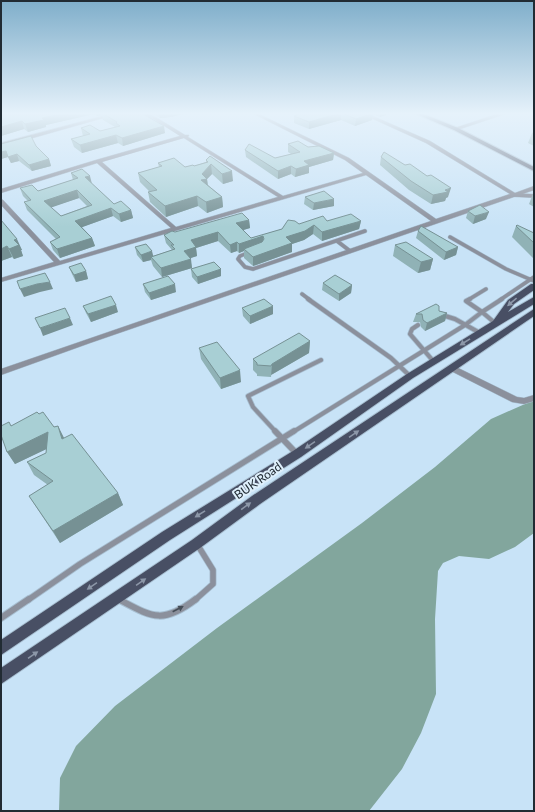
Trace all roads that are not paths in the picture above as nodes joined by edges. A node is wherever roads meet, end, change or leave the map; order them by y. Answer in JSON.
{"nodes":[{"id":1,"x":134,"y":151,"type":"edge"},
{"id":2,"x":210,"y":151,"type":"edge"},
{"id":3,"x":331,"y":151,"type":"edge"},
{"id":4,"x":443,"y":151,"type":"edge"},
{"id":5,"x":500,"y":151,"type":"edge"},
{"id":6,"x":503,"y":151,"type":"edge"},
{"id":7,"x":98,"y":161,"type":"junction"},
{"id":8,"x":534,"y":166,"type":"edge"},
{"id":9,"x":534,"y":169,"type":"edge"},
{"id":10,"x":367,"y":173,"type":"junction"},
{"id":11,"x":534,"y":188,"type":"edge"},
{"id":12,"x":1,"y":191,"type":"edge"},
{"id":13,"x":515,"y":194,"type":"junction"},
{"id":14,"x":534,"y":196,"type":"edge"},
{"id":15,"x":283,"y":198,"type":"junction"},
{"id":16,"x":1,"y":201,"type":"edge"},
{"id":17,"x":436,"y":222,"type":"junction"},
{"id":18,"x":174,"y":228,"type":"junction"},
{"id":19,"x":365,"y":231,"type":"dead end"},
{"id":20,"x":450,"y":237,"type":"dead end"},
{"id":21,"x":337,"y":241,"type":"junction"},
{"id":22,"x":254,"y":251,"type":"edge"},
{"id":23,"x":350,"y":251,"type":"junction"},
{"id":24,"x":58,"y":263,"type":"junction"},
{"id":25,"x":1,"y":280,"type":"edge"},
{"id":26,"x":533,"y":281,"type":"edge"},
{"id":27,"x":486,"y":289,"type":"dead end"},
{"id":28,"x":302,"y":294,"type":"dead end"},
{"id":29,"x":534,"y":300,"type":"edge"},
{"id":30,"x":482,"y":312,"type":"junction"},
{"id":31,"x":534,"y":312,"type":"edge"},
{"id":32,"x":439,"y":316,"type":"edge"},
{"id":33,"x":534,"y":319,"type":"edge"},
{"id":34,"x":495,"y":323,"type":"junction"},
{"id":35,"x":418,"y":325,"type":"dead end"},
{"id":36,"x":465,"y":325,"type":"junction"},
{"id":37,"x":510,"y":327,"type":"junction"},
{"id":38,"x":480,"y":333,"type":"junction"},
{"id":39,"x":422,"y":350,"type":"junction"},
{"id":40,"x":321,"y":360,"type":"dead end"},
{"id":41,"x":434,"y":362,"type":"junction"},
{"id":42,"x":397,"y":365,"type":"junction"},
{"id":43,"x":452,"y":368,"type":"junction"},
{"id":44,"x":1,"y":372,"type":"edge"},
{"id":45,"x":410,"y":376,"type":"junction"},
{"id":46,"x":534,"y":398,"type":"edge"},
{"id":47,"x":283,"y":439,"type":"junction"},
{"id":48,"x":297,"y":454,"type":"junction"},
{"id":49,"x":196,"y":544,"type":"junction"},
{"id":50,"x":117,"y":598,"type":"junction"},
{"id":51,"x":1,"y":618,"type":"edge"},
{"id":52,"x":1,"y":648,"type":"edge"},
{"id":53,"x":1,"y":677,"type":"edge"}],
"edges":[{"from":1,"to":7,"type":"street"},
{"from":2,"to":15,"type":"street"},
{"from":3,"to":10,"type":"street"},
{"from":4,"to":13,"type":"street"},
{"from":5,"to":9,"type":"main road"},
{"from":6,"to":8,"type":"main road"},
{"from":7,"to":12,"type":"street"},
{"from":7,"to":18,"type":"street"},
{"from":10,"to":15,"type":"street"},
{"from":10,"to":17,"type":"street"},
{"from":11,"to":13,"type":"street"},
{"from":13,"to":14,"type":"lane"},
{"from":13,"to":17,"type":"street"},
{"from":15,"to":18,"type":"street"},
{"from":16,"to":24,"type":"street"},
{"from":17,"to":23,"type":"street"},
{"from":18,"to":24,"type":"street"},
{"from":19,"to":21,"type":"lane"},
{"from":20,"to":26,"type":"lane"},
{"from":21,"to":22,"type":"lane"},
{"from":21,"to":23,"type":"lane"},
{"from":23,"to":44,"type":"street"},
{"from":24,"to":25,"type":"street"},
{"from":26,"to":30,"type":"lane"},
{"from":26,"to":34,"type":"main road","one_way":true},
{"from":27,"to":30,"type":"lane"},
{"from":28,"to":42,"type":"lane"},
{"from":29,"to":34,"type":"main road","name":"BUK Road"},
{"from":30,"to":34,"type":"lane"},
{"from":30,"to":36,"type":"lane"},
{"from":31,"to":37,"type":"main road","name":"BUK Road"},
{"from":32,"to":36,"type":"lane"},
{"from":33,"to":37,"type":"main road"},
{"from":34,"to":38,"type":"main road","name":"BUK Road"},
{"from":35,"to":39,"type":"lane"},
{"from":36,"to":38,"type":"lane"},
{"from":36,"to":39,"type":"lane"},
{"from":37,"to":43,"type":"main road","name":"BUK Road"},
{"from":38,"to":41,"type":"main road","name":"BUK Road","one_way":true},
{"from":39,"to":41,"type":"lane"},
{"from":39,"to":42,"type":"lane"},
{"from":40,"to":47,"type":"lane"},
{"from":41,"to":45,"type":"main road","name":"BUK Road"},
{"from":42,"to":45,"type":"lane"},
{"from":42,"to":47,"type":"lane"},
{"from":43,"to":46,"type":"street"},
{"from":49,"to":43,"type":"main road","name":"BUK Road","one_way":true},
{"from":45,"to":48,"type":"main road","name":"BUK Road","one_way":true},
{"from":47,"to":48,"type":"lane"},
{"from":47,"to":51,"type":"lane"},
{"from":48,"to":52,"type":"main road","name":"BUK Road","one_way":true},
{"from":50,"to":49,"type":"main road","name":"BUK Road","one_way":true},
{"from":50,"to":49,"type":"lane","one_way":true},
{"from":53,"to":50,"type":"main road","name":"BUK Road","one_way":true}]}
